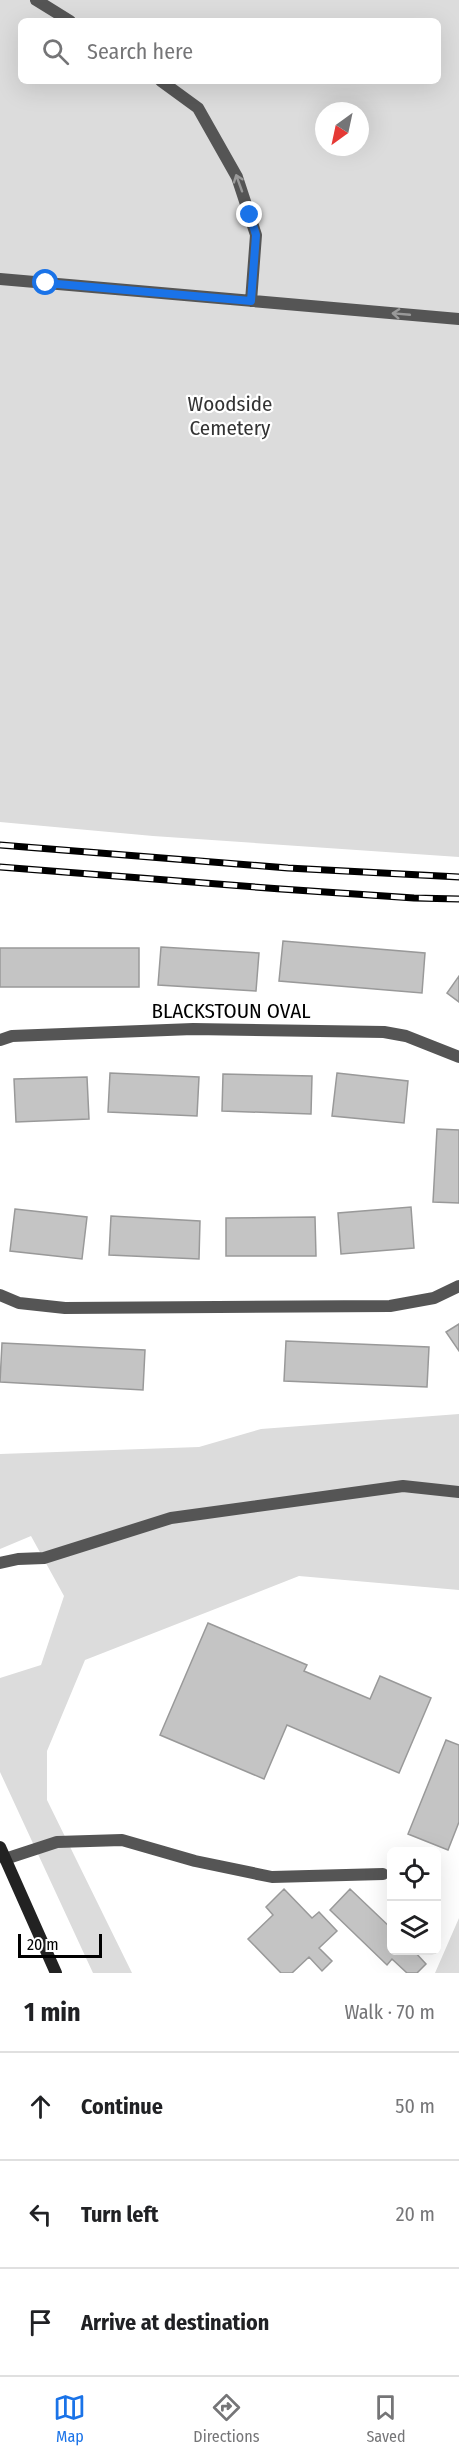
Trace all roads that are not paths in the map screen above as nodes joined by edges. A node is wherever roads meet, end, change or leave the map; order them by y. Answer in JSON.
{"nodes":[{"id":1,"x":36,"y":0,"type":"edge"},
{"id":2,"x":65,"y":18,"type":"edge"},
{"id":3,"x":165,"y":84,"type":"edge"},
{"id":4,"x":0,"y":279,"type":"edge"},
{"id":5,"x":251,"y":301,"type":"junction"},
{"id":6,"x":459,"y":320,"type":"edge"},
{"id":7,"x":0,"y":1040,"type":"edge"},
{"id":8,"x":459,"y":1057,"type":"edge"},
{"id":9,"x":459,"y":1286,"type":"edge"},
{"id":10,"x":0,"y":1296,"type":"edge"},
{"id":11,"x":459,"y":1492,"type":"edge"},
{"id":12,"x":0,"y":1563,"type":"edge"},
{"id":13,"x":2,"y":1853,"type":"edge"},
{"id":14,"x":383,"y":1875,"type":"dead end"},
{"id":15,"x":56,"y":1973,"type":"edge"}],
"edges":[{"from":1,"to":2,"type":"street"},
{"from":5,"to":3,"type":"street","one_way":true},
{"from":4,"to":5,"type":"street"},
{"from":6,"to":5,"type":"street","one_way":true},
{"from":7,"to":8,"type":"street","name":"BLACKSTOUN OVAL"},
{"from":9,"to":10,"type":"street"},
{"from":11,"to":12,"type":"street"},
{"from":13,"to":14,"type":"street"},
{"from":13,"to":15,"type":"street"}]}
